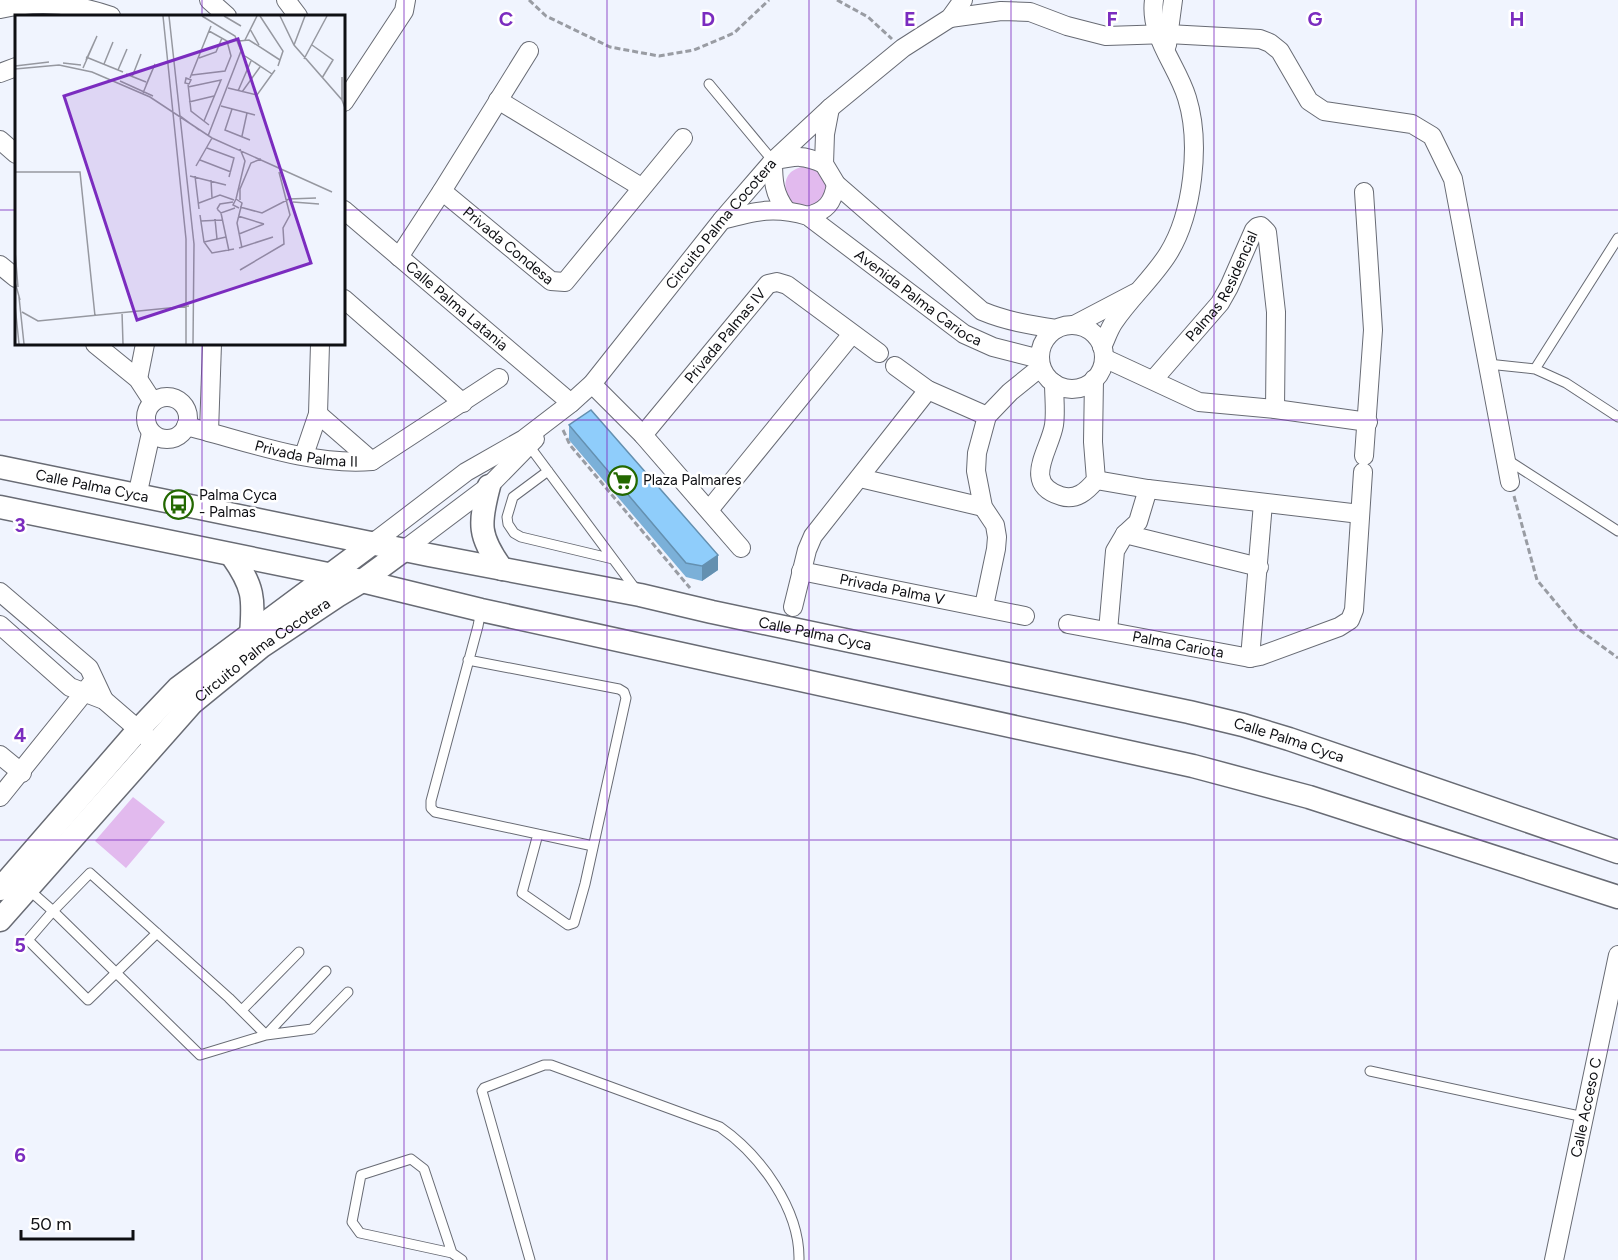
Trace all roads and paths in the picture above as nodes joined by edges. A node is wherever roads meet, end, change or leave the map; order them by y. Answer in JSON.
{"nodes":[{"id":1,"x":208,"y":0,"type":"edge"},
{"id":2,"x":286,"y":0,"type":"edge"},
{"id":3,"x":406,"y":0,"type":"edge"},
{"id":4,"x":529,"y":0,"type":"edge"},
{"id":5,"x":769,"y":0,"type":"edge"},
{"id":6,"x":837,"y":0,"type":"edge"},
{"id":7,"x":963,"y":0,"type":"edge"},
{"id":8,"x":1154,"y":0,"type":"edge"},
{"id":9,"x":1173,"y":0,"type":"edge"},
{"id":10,"x":844,"y":2,"type":"edge"},
{"id":11,"x":11,"y":5,"type":"edge"},
{"id":12,"x":108,"y":15,"type":"edge"},
{"id":13,"x":226,"y":15,"type":"edge"},
{"id":14,"x":297,"y":15,"type":"edge"},
{"id":15,"x":950,"y":18,"type":"junction"},
{"id":16,"x":1164,"y":40,"type":"junction"},
{"id":17,"x":903,"y":48,"type":"junction"},
{"id":18,"x":529,"y":51,"type":"dead end"},
{"id":19,"x":15,"y":67,"type":"edge"},
{"id":20,"x":0,"y":73,"type":"edge"},
{"id":21,"x":709,"y":84,"type":"dead end"},
{"id":22,"x":346,"y":90,"type":"edge"},
{"id":23,"x":498,"y":100,"type":"junction"},
{"id":24,"x":830,"y":108,"type":"junction"},
{"id":25,"x":683,"y":138,"type":"dead end"},
{"id":26,"x":0,"y":140,"type":"edge"},
{"id":27,"x":15,"y":153,"type":"edge"},
{"id":28,"x":772,"y":161,"type":"junction"},
{"id":29,"x":824,"y":164,"type":"junction"},
{"id":30,"x":836,"y":184,"type":"junction"},
{"id":31,"x":641,"y":187,"type":"junction"},
{"id":32,"x":442,"y":191,"type":"junction"},
{"id":33,"x":1364,"y":192,"type":"dead end"},
{"id":34,"x":786,"y":210,"type":"junction"},
{"id":35,"x":345,"y":211,"type":"edge"},
{"id":36,"x":808,"y":216,"type":"junction"},
{"id":37,"x":722,"y":220,"type":"junction"},
{"id":38,"x":1618,"y":238,"type":"edge"},
{"id":39,"x":399,"y":257,"type":"junction"},
{"id":40,"x":0,"y":265,"type":"edge"},
{"id":41,"x":15,"y":277,"type":"edge"},
{"id":42,"x":1142,"y":289,"type":"junction"},
{"id":43,"x":345,"y":300,"type":"edge"},
{"id":44,"x":1074,"y":325,"type":"junction"},
{"id":45,"x":1056,"y":329,"type":"junction"},
{"id":46,"x":852,"y":334,"type":"junction"},
{"id":47,"x":96,"y":345,"type":"edge"},
{"id":48,"x":146,"y":345,"type":"edge"},
{"id":49,"x":212,"y":345,"type":"edge"},
{"id":50,"x":320,"y":345,"type":"edge"},
{"id":51,"x":1103,"y":352,"type":"junction"},
{"id":52,"x":879,"y":353,"type":"dead end"},
{"id":53,"x":1488,"y":364,"type":"junction"},
{"id":54,"x":895,"y":366,"type":"dead end"},
{"id":55,"x":1535,"y":369,"type":"junction"},
{"id":56,"x":1045,"y":371,"type":"junction"},
{"id":57,"x":499,"y":378,"type":"dead end"},
{"id":58,"x":1154,"y":379,"type":"junction"},
{"id":59,"x":138,"y":380,"type":"junction"},
{"id":60,"x":1094,"y":380,"type":"junction"},
{"id":61,"x":592,"y":384,"type":"junction"},
{"id":62,"x":928,"y":390,"type":"junction"},
{"id":63,"x":153,"y":402,"type":"junction"},
{"id":64,"x":463,"y":403,"type":"junction"},
{"id":65,"x":563,"y":409,"type":"junction"},
{"id":66,"x":1275,"y":409,"type":"junction"},
{"id":67,"x":318,"y":414,"type":"junction"},
{"id":68,"x":987,"y":416,"type":"junction"},
{"id":69,"x":1618,"y":417,"type":"edge"},
{"id":70,"x":1368,"y":422,"type":"junction"},
{"id":71,"x":186,"y":426,"type":"junction"},
{"id":72,"x":209,"y":432,"type":"junction"},
{"id":73,"x":643,"y":435,"type":"junction"},
{"id":74,"x":157,"y":436,"type":"junction"},
{"id":75,"x":526,"y":443,"type":"junction"},
{"id":76,"x":304,"y":455,"type":"junction"},
{"id":77,"x":1506,"y":459,"type":"junction"},
{"id":78,"x":372,"y":460,"type":"junction"},
{"id":79,"x":0,"y":467,"type":"edge"},
{"id":80,"x":548,"y":471,"type":"junction"},
{"id":81,"x":860,"y":478,"type":"junction"},
{"id":82,"x":1103,"y":482,"type":"junction"},
{"id":83,"x":1510,"y":482,"type":"joint"},
{"id":84,"x":489,"y":486,"type":"junction"},
{"id":85,"x":1148,"y":489,"type":"junction"},
{"id":86,"x":141,"y":497,"type":"junction"},
{"id":87,"x":1263,"y":503,"type":"junction"},
{"id":88,"x":0,"y":507,"type":"edge"},
{"id":89,"x":983,"y":507,"type":"junction"},
{"id":90,"x":709,"y":510,"type":"junction"},
{"id":91,"x":1360,"y":514,"type":"junction"},
{"id":92,"x":1618,"y":531,"type":"edge"},
{"id":93,"x":1125,"y":534,"type":"junction"},
{"id":94,"x":373,"y":543,"type":"junction"},
{"id":95,"x":741,"y":548,"type":"dead end"},
{"id":96,"x":404,"y":550,"type":"junction"},
{"id":97,"x":232,"y":556,"type":"junction"},
{"id":98,"x":613,"y":559,"type":"junction"},
{"id":99,"x":1259,"y":567,"type":"junction"},
{"id":100,"x":502,"y":569,"type":"junction"},
{"id":101,"x":801,"y":571,"type":"junction"},
{"id":102,"x":332,"y":575,"type":"junction"},
{"id":103,"x":362,"y":581,"type":"junction"},
{"id":104,"x":0,"y":592,"type":"edge"},
{"id":105,"x":640,"y":595,"type":"junction"},
{"id":106,"x":984,"y":606,"type":"junction"},
{"id":107,"x":793,"y":607,"type":"dead end"},
{"id":108,"x":481,"y":610,"type":"junction"},
{"id":109,"x":712,"y":612,"type":"junction"},
{"id":110,"x":1025,"y":616,"type":"dead end"},
{"id":111,"x":1068,"y":624,"type":"dead end"},
{"id":112,"x":0,"y":625,"type":"edge"},
{"id":113,"x":1108,"y":631,"type":"junction"},
{"id":114,"x":251,"y":635,"type":"junction"},
{"id":115,"x":1250,"y":658,"type":"junction"},
{"id":116,"x":1618,"y":658,"type":"edge"},
{"id":117,"x":468,"y":660,"type":"junction"},
{"id":118,"x":90,"y":686,"type":"junction"},
{"id":119,"x":139,"y":729,"type":"junction"},
{"id":120,"x":156,"y":745,"type":"junction"},
{"id":121,"x":0,"y":755,"type":"edge"},
{"id":122,"x":22,"y":772,"type":"junction"},
{"id":123,"x":0,"y":797,"type":"edge"},
{"id":124,"x":538,"y":834,"type":"junction"},
{"id":125,"x":593,"y":846,"type":"junction"},
{"id":126,"x":1618,"y":852,"type":"edge"},
{"id":127,"x":0,"y":889,"type":"edge"},
{"id":128,"x":28,"y":889,"type":"junction"},
{"id":129,"x":1618,"y":897,"type":"edge"},
{"id":130,"x":53,"y":911,"type":"junction"},
{"id":131,"x":0,"y":920,"type":"edge"},
{"id":132,"x":157,"y":933,"type":"junction"},
{"id":133,"x":299,"y":952,"type":"dead end"},
{"id":134,"x":1618,"y":955,"type":"edge"},
{"id":135,"x":326,"y":972,"type":"dead end"},
{"id":136,"x":116,"y":974,"type":"junction"},
{"id":137,"x":348,"y":992,"type":"dead end"},
{"id":138,"x":242,"y":1010,"type":"junction"},
{"id":139,"x":266,"y":1035,"type":"junction"},
{"id":140,"x":1370,"y":1071,"type":"dead end"},
{"id":141,"x":1584,"y":1117,"type":"junction"},
{"id":142,"x":452,"y":1253,"type":"junction"},
{"id":143,"x":462,"y":1260,"type":"edge"},
{"id":144,"x":530,"y":1260,"type":"edge"},
{"id":145,"x":800,"y":1260,"type":"edge"},
{"id":146,"x":1554,"y":1260,"type":"edge"}],
"edges":[{"from":1,"to":13,"type":"street"},
{"from":2,"to":14,"type":"street"},
{"from":3,"to":22,"type":"street"},
{"from":4,"to":5,"type":"path"},
{"from":6,"to":10,"type":"path"},
{"from":7,"to":15,"type":"street"},
{"from":8,"to":16,"type":"street"},
{"from":9,"to":16,"type":"street"},
{"from":10,"to":17,"type":"path"},
{"from":11,"to":12,"type":"street"},
{"from":15,"to":16,"type":"street"},
{"from":15,"to":17,"type":"street","name":"Circuito Palma Cocotera"},
{"from":16,"to":42,"type":"street"},
{"from":16,"to":53,"type":"street"},
{"from":17,"to":24,"type":"street","name":"Circuito Palma Cocotera"},
{"from":18,"to":23,"type":"street"},
{"from":19,"to":20,"type":"street"},
{"from":21,"to":28,"type":"lane"},
{"from":23,"to":31,"type":"street"},
{"from":23,"to":32,"type":"street"},
{"from":24,"to":28,"type":"street","name":"Circuito Palma Cocotera"},
{"from":24,"to":29,"type":"street"},
{"from":25,"to":31,"type":"street","name":"Privada Condesa"},
{"from":26,"to":27,"type":"street"},
{"from":28,"to":29,"type":"street"},
{"from":28,"to":34,"type":"street"},
{"from":28,"to":37,"type":"street","name":"Circuito Palma Cocotera"},
{"from":29,"to":30,"type":"street","name":"Avenida Palma Carioca"},
{"from":30,"to":36,"type":"street"},
{"from":30,"to":45,"type":"street","name":"Avenida Palma Carioca"},
{"from":31,"to":32,"type":"street","name":"Privada Condesa"},
{"from":32,"to":39,"type":"street"},
{"from":33,"to":70,"type":"street"},
{"from":34,"to":36,"type":"street","name":"Avenida Palma Carioca"},
{"from":34,"to":37,"type":"street","name":"Avenida Palma Carioca"},
{"from":35,"to":39,"type":"street","name":"Calle Palma Latania"},
{"from":36,"to":56,"type":"street","name":"Avenida Palma Carioca"},
{"from":37,"to":61,"type":"street","name":"Circuito Palma Cocotera"},
{"from":38,"to":55,"type":"lane"},
{"from":39,"to":65,"type":"street","name":"Calle Palma Latania"},
{"from":40,"to":41,"type":"street"},
{"from":42,"to":44,"type":"street"},
{"from":42,"to":51,"type":"street"},
{"from":43,"to":64,"type":"street"},
{"from":44,"to":45,"type":"street"},
{"from":44,"to":51,"type":"street"},
{"from":45,"to":56,"type":"street"},
{"from":46,"to":52,"type":"street","name":"Privada Palmas IV"},
{"from":46,"to":73,"type":"street","name":"Privada Palmas IV"},
{"from":46,"to":90,"type":"street"},
{"from":47,"to":59,"type":"street"},
{"from":48,"to":59,"type":"street"},
{"from":49,"to":72,"type":"street"},
{"from":50,"to":67,"type":"street"},
{"from":51,"to":58,"type":"street"},
{"from":51,"to":60,"type":"street"},
{"from":53,"to":55,"type":"lane"},
{"from":53,"to":77,"type":"street"},
{"from":54,"to":62,"type":"street"},
{"from":55,"to":69,"type":"lane"},
{"from":56,"to":60,"type":"street"},
{"from":56,"to":68,"type":"street"},
{"from":56,"to":82,"type":"street"},
{"from":57,"to":64,"type":"street","name":"Privada Palma II"},
{"from":58,"to":66,"type":"street"},
{"from":58,"to":66,"type":"street","name":"Palmas Residencial"},
{"from":59,"to":63,"type":"street"},
{"from":60,"to":82,"type":"street"},
{"from":61,"to":65,"type":"street","name":"Circuito Palma Cocotera"},
{"from":61,"to":73,"type":"street"},
{"from":62,"to":68,"type":"street"},
{"from":62,"to":81,"type":"street"},
{"from":63,"to":71,"type":"street"},
{"from":63,"to":74,"type":"street"},
{"from":64,"to":78,"type":"street","name":"Privada Palma II"},
{"from":65,"to":75,"type":"street","name":"Circuito Palma Cocotera"},
{"from":65,"to":109,"type":"path"},
{"from":66,"to":70,"type":"street"},
{"from":67,"to":76,"type":"street"},
{"from":67,"to":78,"type":"street"},
{"from":68,"to":89,"type":"street"},
{"from":70,"to":91,"type":"street","name":"Palma Cariota"},
{"from":71,"to":72,"type":"street","name":"Privada Palma II"},
{"from":71,"to":74,"type":"street"},
{"from":72,"to":76,"type":"street","name":"Privada Palma II"},
{"from":73,"to":90,"type":"street"},
{"from":74,"to":86,"type":"street"},
{"from":75,"to":80,"type":"lane"},
{"from":75,"to":84,"type":"street","name":"Circuito Palma Cocotera"},
{"from":75,"to":94,"type":"street","name":"Circuito Palma Cocotera"},
{"from":76,"to":78,"type":"street","name":"Privada Palma II"},
{"from":77,"to":83,"type":"street"},
{"from":77,"to":92,"type":"lane"},
{"from":79,"to":86,"type":"street","name":"Calle Palma Cyca"},
{"from":80,"to":98,"type":"lane"},
{"from":80,"to":98,"type":"lane"},
{"from":81,"to":89,"type":"street"},
{"from":81,"to":101,"type":"street"},
{"from":82,"to":85,"type":"street"},
{"from":83,"to":116,"type":"path"},
{"from":84,"to":96,"type":"street","name":"Circuito Palma Cocotera"},
{"from":84,"to":100,"type":"street"},
{"from":85,"to":87,"type":"street"},
{"from":85,"to":93,"type":"street"},
{"from":86,"to":94,"type":"street","name":"Calle Palma Cyca"},
{"from":87,"to":91,"type":"street"},
{"from":87,"to":99,"type":"street"},
{"from":88,"to":97,"type":"street"},
{"from":89,"to":106,"type":"street"},
{"from":90,"to":95,"type":"street"},
{"from":91,"to":115,"type":"street","name":"Palma Cariota"},
{"from":93,"to":99,"type":"street"},
{"from":93,"to":113,"type":"street"},
{"from":94,"to":96,"type":"street","name":"Calle Palma Cyca"},
{"from":94,"to":102,"type":"street","name":"Circuito Palma Cocotera"},
{"from":96,"to":100,"type":"street","name":"Calle Palma Cyca"},
{"from":96,"to":103,"type":"street","name":"Circuito Palma Cocotera"},
{"from":97,"to":102,"type":"street"},
{"from":97,"to":114,"type":"street"},
{"from":98,"to":105,"type":"lane"},
{"from":99,"to":115,"type":"street"},
{"from":100,"to":105,"type":"street","name":"Calle Palma Cyca"},
{"from":101,"to":106,"type":"street","name":"Privada Palma V"},
{"from":101,"to":107,"type":"street"},
{"from":102,"to":103,"type":"street"},
{"from":102,"to":114,"type":"street","name":"Circuito Palma Cocotera"},
{"from":103,"to":108,"type":"street"},
{"from":103,"to":120,"type":"street","name":"Circuito Palma Cocotera"},
{"from":104,"to":118,"type":"street"},
{"from":105,"to":109,"type":"street","name":"Calle Palma Cyca"},
{"from":106,"to":110,"type":"street","name":"Privada Palma V"},
{"from":108,"to":117,"type":"lane"},
{"from":108,"to":129,"type":"street"},
{"from":109,"to":126,"type":"street","name":"Calle Palma Cyca"},
{"from":111,"to":113,"type":"street","name":"Palma Cariota"},
{"from":112,"to":118,"type":"street"},
{"from":113,"to":115,"type":"street","name":"Palma Cariota"},
{"from":114,"to":119,"type":"street","name":"Circuito Palma Cocotera"},
{"from":117,"to":124,"type":"lane"},
{"from":117,"to":125,"type":"lane"},
{"from":118,"to":119,"type":"street"},
{"from":118,"to":122,"type":"street"},
{"from":119,"to":120,"type":"street"},
{"from":119,"to":127,"type":"street","name":"Circuito Palma Cocotera"},
{"from":120,"to":128,"type":"street","name":"Circuito Palma Cocotera"},
{"from":121,"to":122,"type":"street"},
{"from":122,"to":123,"type":"street"},
{"from":124,"to":125,"type":"lane"},
{"from":124,"to":125,"type":"lane"},
{"from":128,"to":130,"type":"lane"},
{"from":128,"to":131,"type":"street","name":"Circuito Palma Cocotera"},
{"from":130,"to":132,"type":"lane"},
{"from":130,"to":136,"type":"lane"},
{"from":130,"to":136,"type":"lane"},
{"from":132,"to":136,"type":"lane"},
{"from":132,"to":138,"type":"lane"},
{"from":133,"to":138,"type":"lane"},
{"from":134,"to":141,"type":"street","name":"Calle Acceso C"},
{"from":135,"to":139,"type":"lane"},
{"from":136,"to":139,"type":"lane"},
{"from":137,"to":139,"type":"lane"},
{"from":138,"to":139,"type":"lane"},
{"from":140,"to":141,"type":"lane"},
{"from":141,"to":146,"type":"street","name":"Calle Acceso C"},
{"from":142,"to":142,"type":"lane"},
{"from":142,"to":143,"type":"lane"},
{"from":144,"to":145,"type":"lane"}]}
